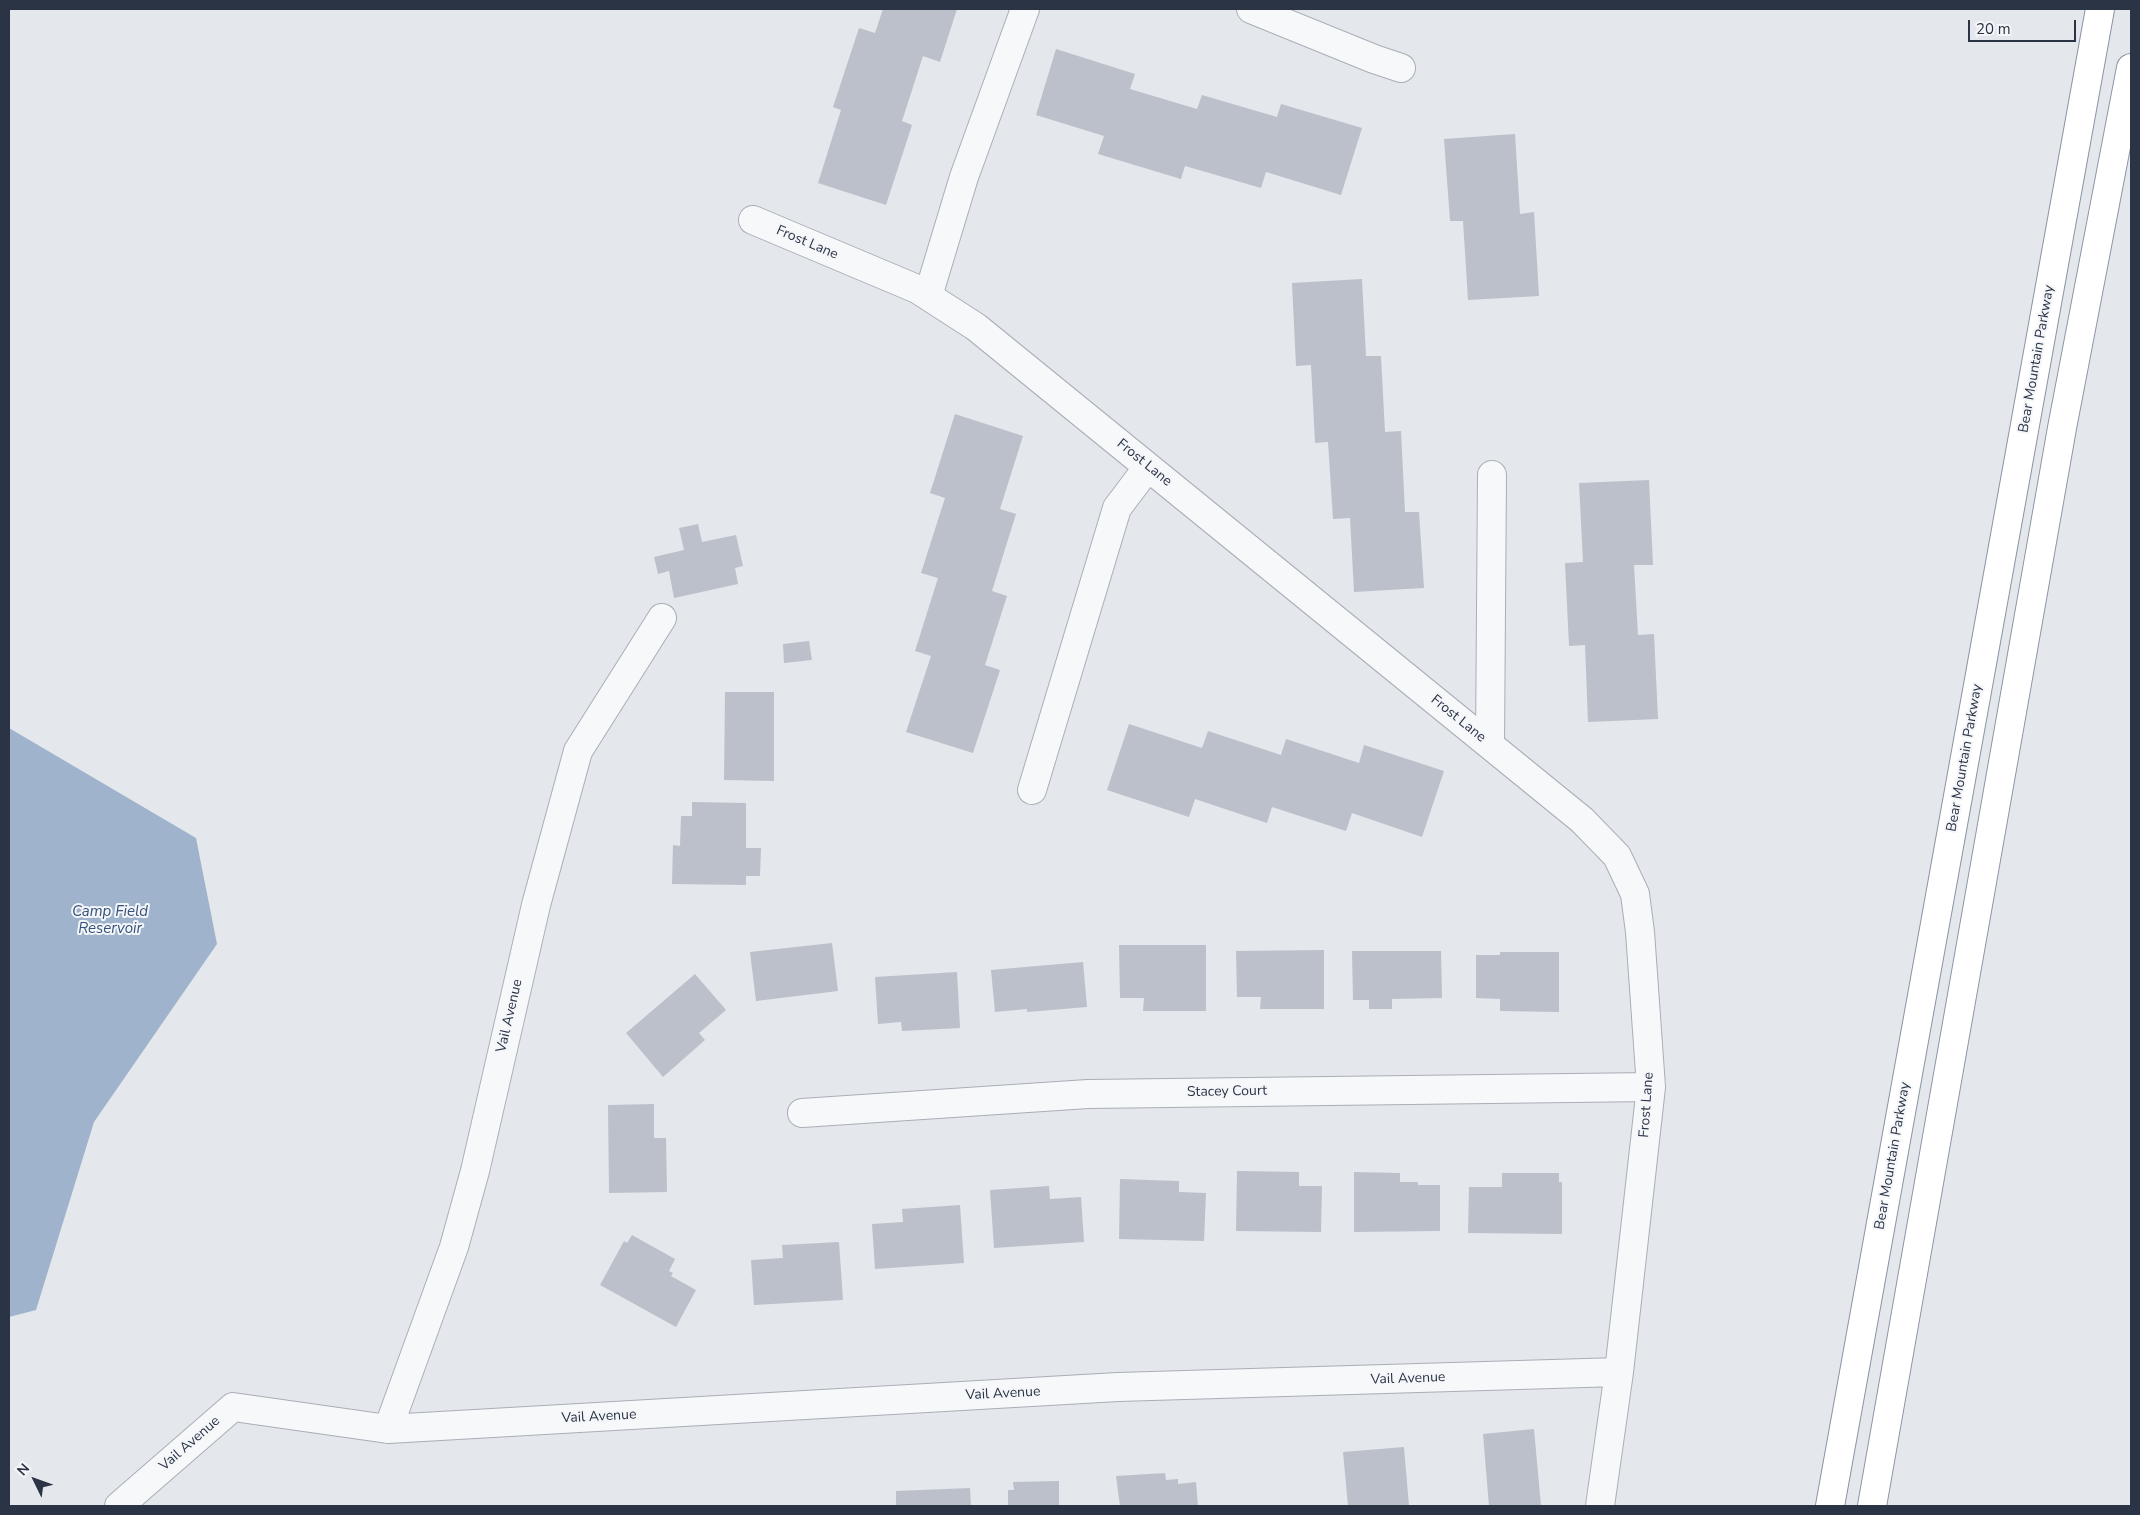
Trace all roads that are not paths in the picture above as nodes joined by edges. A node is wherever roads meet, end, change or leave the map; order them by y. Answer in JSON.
{"nodes":[{"id":1,"x":1025,"y":9,"type":"edge"},
{"id":2,"x":1251,"y":9,"type":"edge"},
{"id":3,"x":2100,"y":9,"type":"edge"},
{"id":4,"x":1401,"y":68,"type":"dead end"},
{"id":5,"x":2131,"y":68,"type":"edge"},
{"id":6,"x":753,"y":220,"type":"dead end"},
{"id":7,"x":928,"y":296,"type":"junction"},
{"id":8,"x":1148,"y":467,"type":"junction"},
{"id":9,"x":1492,"y":475,"type":"dead end"},
{"id":10,"x":662,"y":618,"type":"dead end"},
{"id":11,"x":1490,"y":745,"type":"junction"},
{"id":12,"x":1032,"y":790,"type":"dead end"},
{"id":13,"x":1651,"y":1087,"type":"junction"},
{"id":14,"x":802,"y":1112,"type":"dead end"},
{"id":15,"x":1619,"y":1372,"type":"junction"},
{"id":16,"x":388,"y":1429,"type":"junction"},
{"id":17,"x":119,"y":1506,"type":"edge"},
{"id":18,"x":1600,"y":1506,"type":"edge"},
{"id":19,"x":1830,"y":1506,"type":"edge"},
{"id":20,"x":1872,"y":1506,"type":"edge"}],
"edges":[{"from":1,"to":7,"type":"street"},
{"from":2,"to":4,"type":"street"},
{"from":3,"to":19,"type":"highway","name":"Bear Mountain Parkway"},
{"from":5,"to":20,"type":"highway"},
{"from":6,"to":7,"type":"street","name":"Frost Lane"},
{"from":7,"to":8,"type":"street","name":"Frost Lane"},
{"from":8,"to":11,"type":"street","name":"Frost Lane"},
{"from":8,"to":12,"type":"street"},
{"from":9,"to":11,"type":"street"},
{"from":10,"to":16,"type":"street","name":"Vail Avenue"},
{"from":11,"to":13,"type":"street","name":"Frost Lane"},
{"from":13,"to":14,"type":"street","name":"Stacey Court"},
{"from":13,"to":15,"type":"street","name":"Frost Lane"},
{"from":15,"to":16,"type":"street","name":"Vail Avenue"},
{"from":15,"to":18,"type":"street","name":"Frost Lane"},
{"from":16,"to":17,"type":"street","name":"Vail Avenue"}]}
